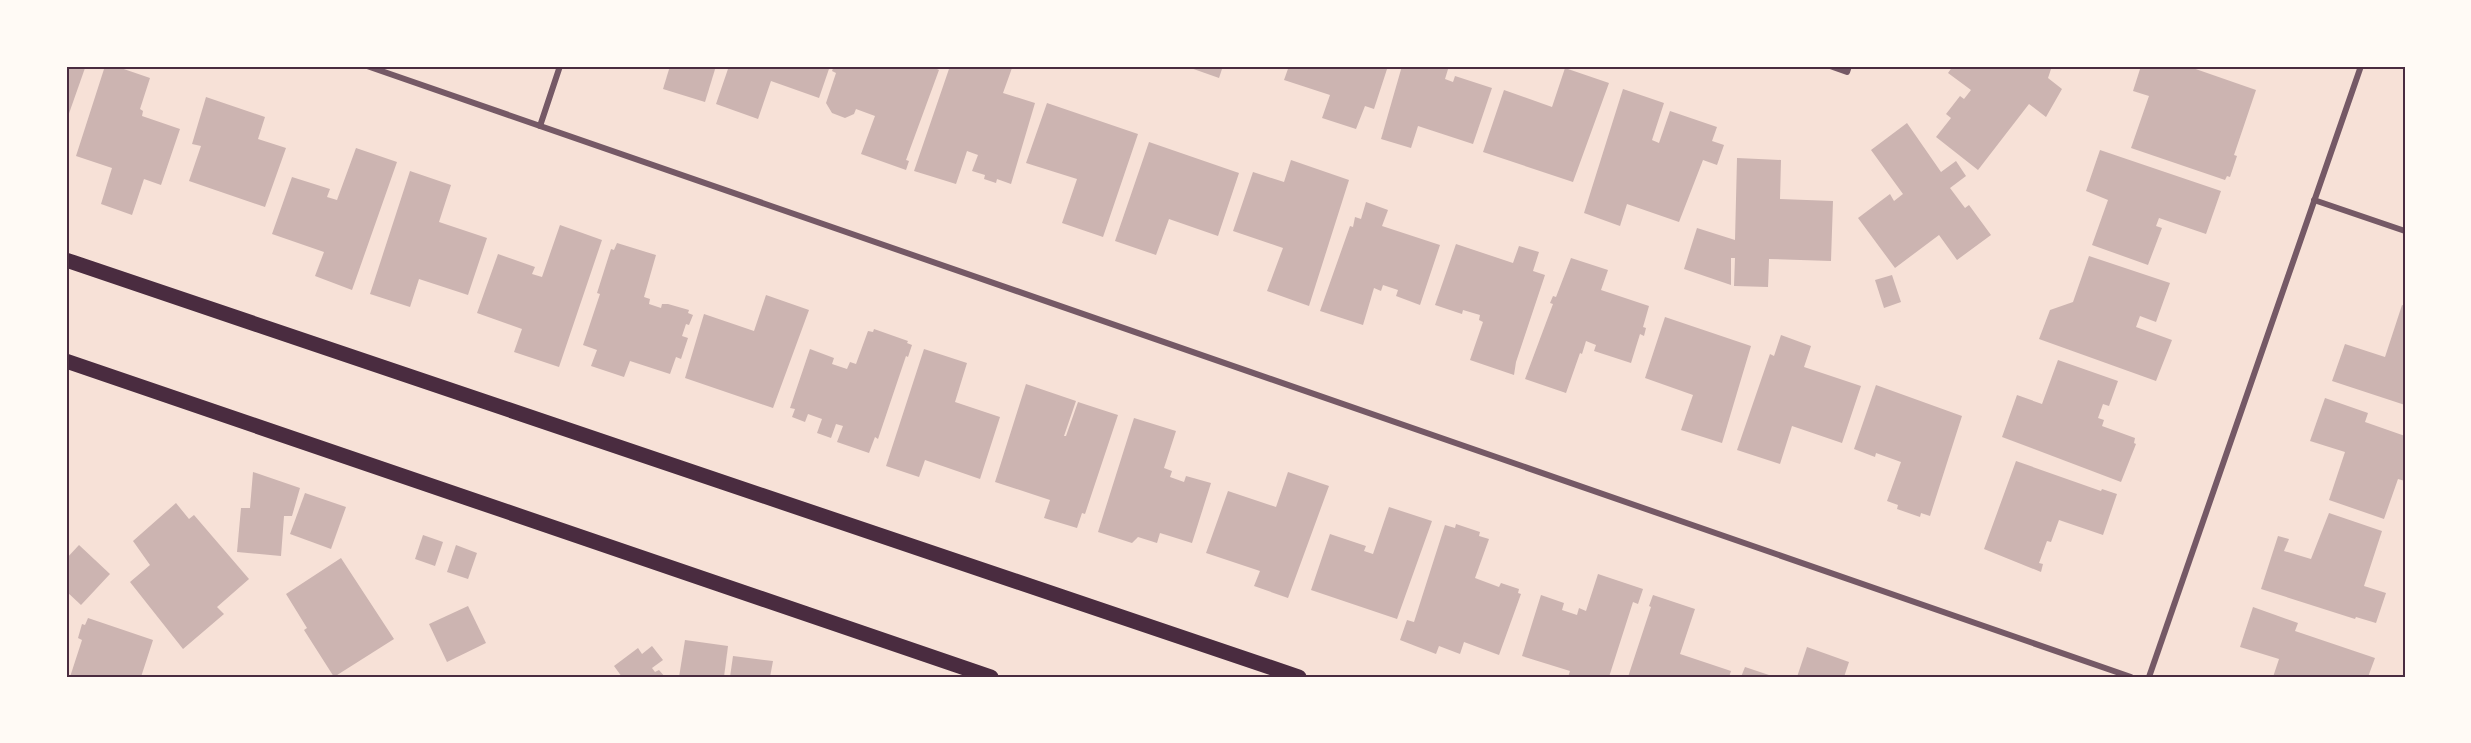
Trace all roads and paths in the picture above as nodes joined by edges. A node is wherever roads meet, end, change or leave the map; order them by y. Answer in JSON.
{"nodes":[{"id":1,"x":367,"y":66,"type":"edge"},
{"id":2,"x":560,"y":66,"type":"edge"},
{"id":3,"x":1830,"y":66,"type":"edge"},
{"id":4,"x":2361,"y":66,"type":"edge"},
{"id":5,"x":1848,"y":69,"type":"edge"},
{"id":6,"x":540,"y":126,"type":"junction"},
{"id":7,"x":2314,"y":200,"type":"junction"},
{"id":8,"x":2405,"y":231,"type":"edge"},
{"id":9,"x":66,"y":260,"type":"edge"},
{"id":10,"x":66,"y":361,"type":"edge"},
{"id":11,"x":991,"y":677,"type":"edge"},
{"id":12,"x":1299,"y":677,"type":"edge"},
{"id":13,"x":2131,"y":677,"type":"edge"},
{"id":14,"x":2149,"y":677,"type":"edge"}],
"edges":[{"from":1,"to":6,"type":"street"},
{"from":2,"to":6,"type":"street"},
{"from":3,"to":5,"type":"street"},
{"from":4,"to":7,"type":"street"},
{"from":6,"to":13,"type":"street"},
{"from":7,"to":8,"type":"street"},
{"from":7,"to":14,"type":"street"},
{"from":9,"to":12,"type":"main road"},
{"from":10,"to":11,"type":"main road"}]}
